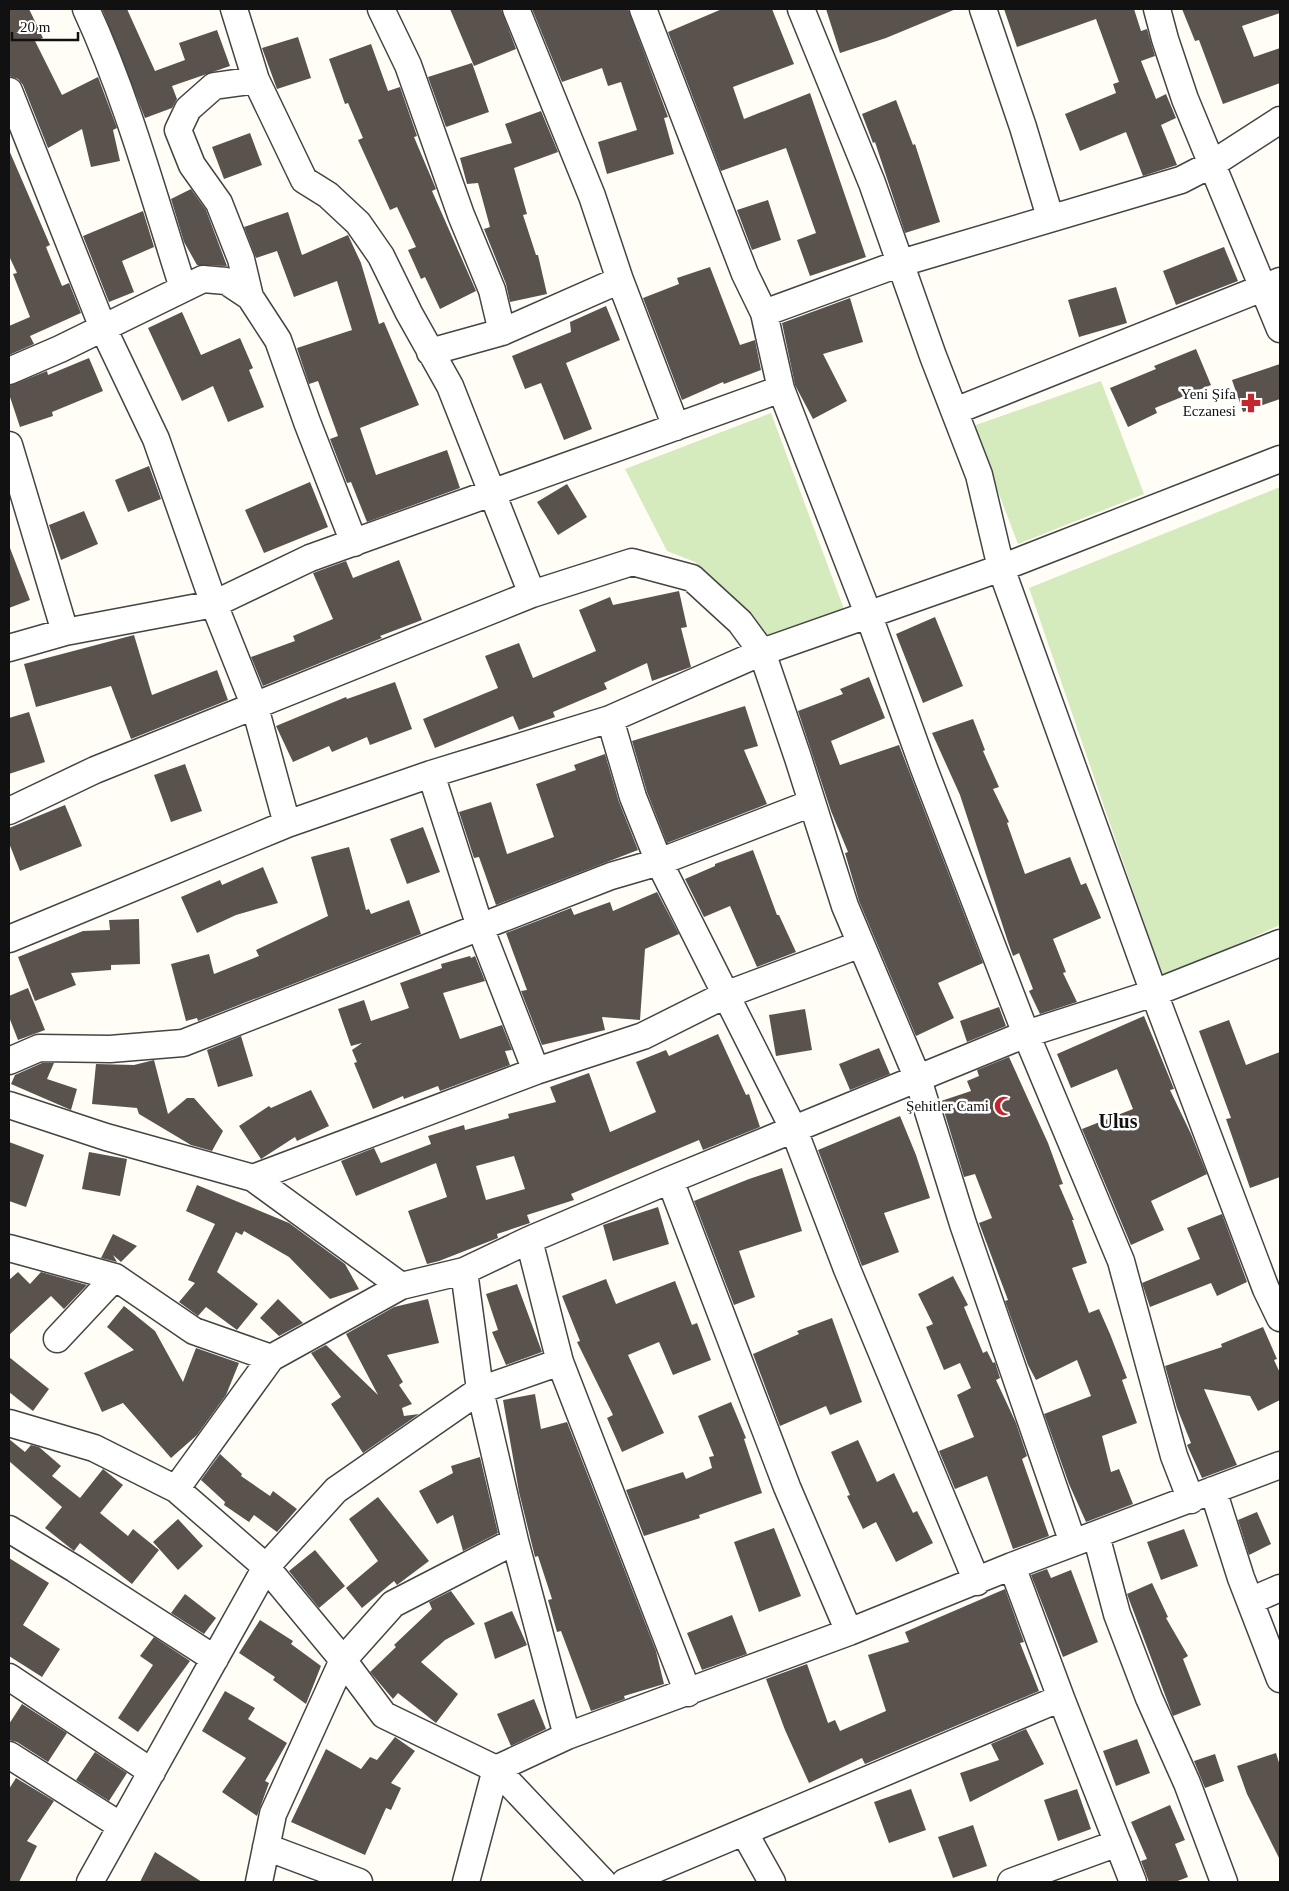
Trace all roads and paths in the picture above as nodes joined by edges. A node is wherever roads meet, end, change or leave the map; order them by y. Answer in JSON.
{"nodes":[{"id":1,"x":86,"y":9,"type":"edge"},
{"id":2,"x":234,"y":9,"type":"edge"},
{"id":3,"x":381,"y":9,"type":"edge"},
{"id":4,"x":516,"y":9,"type":"edge"},
{"id":5,"x":643,"y":9,"type":"edge"},
{"id":6,"x":801,"y":9,"type":"edge"},
{"id":7,"x":983,"y":9,"type":"edge"},
{"id":8,"x":1157,"y":9,"type":"edge"},
{"id":9,"x":256,"y":80,"type":"junction"},
{"id":10,"x":9,"y":91,"type":"edge"},
{"id":11,"x":1280,"y":120,"type":"edge"},
{"id":12,"x":1212,"y":164,"type":"junction"},
{"id":13,"x":1050,"y":217,"type":"junction"},
{"id":14,"x":901,"y":262,"type":"junction"},
{"id":15,"x":620,"y":280,"type":"junction"},
{"id":16,"x":1272,"y":285,"type":"edge"},
{"id":17,"x":183,"y":288,"type":"junction"},
{"id":18,"x":250,"y":297,"type":"junction"},
{"id":19,"x":764,"y":313,"type":"junction"},
{"id":20,"x":103,"y":328,"type":"junction"},
{"id":21,"x":1280,"y":329,"type":"edge"},
{"id":22,"x":502,"y":332,"type":"junction"},
{"id":23,"x":430,"y":352,"type":"junction"},
{"id":24,"x":9,"y":371,"type":"edge"},
{"id":25,"x":780,"y":389,"type":"junction"},
{"id":26,"x":955,"y":412,"type":"junction"},
{"id":27,"x":676,"y":427,"type":"junction"},
{"id":28,"x":9,"y":445,"type":"edge"},
{"id":29,"x":1280,"y":459,"type":"edge"},
{"id":30,"x":492,"y":494,"type":"junction"},
{"id":31,"x":354,"y":543,"type":"junction"},
{"id":32,"x":1001,"y":568,"type":"junction"},
{"id":33,"x":532,"y":594,"type":"junction"},
{"id":34,"x":214,"y":604,"type":"junction"},
{"id":35,"x":868,"y":616,"type":"junction"},
{"id":36,"x":65,"y":632,"type":"junction"},
{"id":37,"x":9,"y":648,"type":"edge"},
{"id":38,"x":762,"y":652,"type":"junction"},
{"id":39,"x":255,"y":707,"type":"junction"},
{"id":40,"x":610,"y":719,"type":"junction"},
{"id":41,"x":431,"y":774,"type":"junction"},
{"id":42,"x":812,"y":803,"type":"junction"},
{"id":43,"x":9,"y":811,"type":"edge"},
{"id":44,"x":287,"y":824,"type":"junction"},
{"id":45,"x":659,"y":862,"type":"junction"},
{"id":46,"x":480,"y":926,"type":"junction"},
{"id":47,"x":9,"y":939,"type":"edge"},
{"id":48,"x":1280,"y":943,"type":"edge"},
{"id":49,"x":861,"y":944,"type":"junction"},
{"id":50,"x":1154,"y":993,"type":"junction"},
{"id":51,"x":726,"y":995,"type":"junction"},
{"id":52,"x":1026,"y":1034,"type":"junction"},
{"id":53,"x":9,"y":1061,"type":"edge"},
{"id":54,"x":536,"y":1071,"type":"junction"},
{"id":55,"x":918,"y":1079,"type":"junction"},
{"id":56,"x":9,"y":1105,"type":"edge"},
{"id":57,"x":794,"y":1130,"type":"junction"},
{"id":58,"x":253,"y":1178,"type":"junction"},
{"id":59,"x":670,"y":1180,"type":"junction"},
{"id":60,"x":529,"y":1240,"type":"junction"},
{"id":61,"x":9,"y":1248,"type":"edge"},
{"id":62,"x":464,"y":1272,"type":"junction"},
{"id":63,"x":115,"y":1277,"type":"junction"},
{"id":64,"x":401,"y":1286,"type":"junction"},
{"id":65,"x":1280,"y":1318,"type":"edge"},
{"id":66,"x":57,"y":1339,"type":"dead end"},
{"id":67,"x":271,"y":1358,"type":"junction"},
{"id":68,"x":560,"y":1362,"type":"junction"},
{"id":69,"x":480,"y":1390,"type":"junction"},
{"id":70,"x":9,"y":1423,"type":"edge"},
{"id":71,"x":1280,"y":1465,"type":"edge"},
{"id":72,"x":176,"y":1490,"type":"junction"},
{"id":73,"x":1202,"y":1495,"type":"junction"},
{"id":74,"x":9,"y":1529,"type":"edge"},
{"id":75,"x":1085,"y":1539,"type":"junction"},
{"id":76,"x":515,"y":1541,"type":"junction"},
{"id":77,"x":1012,"y":1566,"type":"junction"},
{"id":78,"x":266,"y":1567,"type":"junction"},
{"id":79,"x":976,"y":1582,"type":"junction"},
{"id":80,"x":1280,"y":1588,"type":"edge"},
{"id":81,"x":1250,"y":1601,"type":"junction"},
{"id":82,"x":848,"y":1632,"type":"junction"},
{"id":83,"x":215,"y":1659,"type":"junction"},
{"id":84,"x":343,"y":1660,"type":"junction"},
{"id":85,"x":9,"y":1678,"type":"edge"},
{"id":86,"x":1280,"y":1679,"type":"edge"},
{"id":87,"x":688,"y":1693,"type":"junction"},
{"id":88,"x":1061,"y":1698,"type":"junction"},
{"id":89,"x":567,"y":1736,"type":"junction"},
{"id":90,"x":9,"y":1755,"type":"edge"},
{"id":91,"x":496,"y":1769,"type":"junction"},
{"id":92,"x":152,"y":1772,"type":"junction"},
{"id":93,"x":122,"y":1826,"type":"junction"},
{"id":94,"x":744,"y":1832,"type":"junction"},
{"id":95,"x":1118,"y":1843,"type":"junction"},
{"id":96,"x":266,"y":1848,"type":"junction"},
{"id":97,"x":591,"y":1877,"type":"edge"},
{"id":98,"x":90,"y":1882,"type":"edge"},
{"id":99,"x":259,"y":1882,"type":"edge"},
{"id":100,"x":359,"y":1882,"type":"edge"},
{"id":101,"x":466,"y":1882,"type":"edge"},
{"id":102,"x":625,"y":1882,"type":"edge"},
{"id":103,"x":772,"y":1882,"type":"edge"},
{"id":104,"x":1011,"y":1882,"type":"edge"},
{"id":105,"x":1133,"y":1882,"type":"edge"},
{"id":106,"x":1224,"y":1882,"type":"edge"}],
"edges":[{"from":1,"to":17,"type":"street"},
{"from":2,"to":9,"type":"street"},
{"from":3,"to":22,"type":"street"},
{"from":4,"to":15,"type":"street"},
{"from":5,"to":19,"type":"street"},
{"from":6,"to":14,"type":"street"},
{"from":7,"to":13,"type":"street"},
{"from":8,"to":12,"type":"street"},
{"from":9,"to":18,"type":"street"},
{"from":9,"to":23,"type":"street"},
{"from":10,"to":20,"type":"street"},
{"from":11,"to":12,"type":"street"},
{"from":12,"to":13,"type":"street"},
{"from":12,"to":16,"type":"street"},
{"from":13,"to":14,"type":"street"},
{"from":14,"to":19,"type":"street"},
{"from":14,"to":26,"type":"street"},
{"from":15,"to":22,"type":"street"},
{"from":15,"to":27,"type":"street"},
{"from":16,"to":21,"type":"street"},
{"from":16,"to":26,"type":"street"},
{"from":17,"to":18,"type":"street"},
{"from":17,"to":20,"type":"street"},
{"from":18,"to":31,"type":"street"},
{"from":19,"to":25,"type":"street"},
{"from":20,"to":24,"type":"street"},
{"from":20,"to":34,"type":"street"},
{"from":22,"to":23,"type":"street"},
{"from":23,"to":30,"type":"street"},
{"from":25,"to":27,"type":"street"},
{"from":25,"to":35,"type":"street"},
{"from":26,"to":32,"type":"street"},
{"from":27,"to":30,"type":"street"},
{"from":28,"to":36,"type":"street"},
{"from":29,"to":32,"type":"street"},
{"from":30,"to":31,"type":"street"},
{"from":30,"to":33,"type":"street"},
{"from":31,"to":34,"type":"street"},
{"from":32,"to":35,"type":"street"},
{"from":32,"to":50,"type":"street"},
{"from":33,"to":38,"type":"street"},
{"from":33,"to":39,"type":"street"},
{"from":34,"to":36,"type":"street"},
{"from":34,"to":39,"type":"street"},
{"from":35,"to":38,"type":"street"},
{"from":35,"to":52,"type":"street"},
{"from":36,"to":37,"type":"street"},
{"from":38,"to":40,"type":"street"},
{"from":38,"to":42,"type":"street"},
{"from":39,"to":43,"type":"street"},
{"from":39,"to":44,"type":"street"},
{"from":40,"to":41,"type":"street"},
{"from":40,"to":45,"type":"street"},
{"from":41,"to":44,"type":"street"},
{"from":41,"to":46,"type":"street"},
{"from":42,"to":45,"type":"street"},
{"from":42,"to":49,"type":"street"},
{"from":44,"to":47,"type":"street"},
{"from":45,"to":46,"type":"street"},
{"from":45,"to":51,"type":"street"},
{"from":46,"to":53,"type":"street"},
{"from":46,"to":54,"type":"street"},
{"from":48,"to":50,"type":"street"},
{"from":49,"to":51,"type":"street"},
{"from":49,"to":55,"type":"street"},
{"from":50,"to":52,"type":"street"},
{"from":50,"to":65,"type":"street"},
{"from":51,"to":54,"type":"street"},
{"from":51,"to":57,"type":"street"},
{"from":52,"to":55,"type":"street"},
{"from":52,"to":73,"type":"street"},
{"from":54,"to":58,"type":"street"},
{"from":55,"to":57,"type":"street"},
{"from":55,"to":75,"type":"street"},
{"from":56,"to":58,"type":"street"},
{"from":57,"to":59,"type":"street"},
{"from":57,"to":79,"type":"street"},
{"from":58,"to":64,"type":"street"},
{"from":59,"to":60,"type":"street"},
{"from":59,"to":82,"type":"street"},
{"from":60,"to":62,"type":"street"},
{"from":60,"to":68,"type":"street"},
{"from":61,"to":63,"type":"street"},
{"from":62,"to":64,"type":"street"},
{"from":62,"to":69,"type":"street"},
{"from":63,"to":66,"type":"street"},
{"from":63,"to":67,"type":"street"},
{"from":64,"to":67,"type":"street"},
{"from":67,"to":72,"type":"street"},
{"from":68,"to":69,"type":"street"},
{"from":68,"to":87,"type":"street"},
{"from":69,"to":76,"type":"street"},
{"from":69,"to":78,"type":"street"},
{"from":70,"to":72,"type":"street"},
{"from":71,"to":73,"type":"street"},
{"from":72,"to":78,"type":"street"},
{"from":73,"to":75,"type":"street"},
{"from":73,"to":81,"type":"street"},
{"from":74,"to":83,"type":"street"},
{"from":75,"to":77,"type":"street"},
{"from":75,"to":106,"type":"street"},
{"from":76,"to":84,"type":"street"},
{"from":76,"to":89,"type":"street"},
{"from":77,"to":79,"type":"street"},
{"from":77,"to":88,"type":"street"},
{"from":78,"to":83,"type":"street"},
{"from":78,"to":84,"type":"street"},
{"from":79,"to":82,"type":"street"},
{"from":80,"to":81,"type":"street"},
{"from":81,"to":86,"type":"street"},
{"from":82,"to":87,"type":"street"},
{"from":83,"to":92,"type":"street"},
{"from":84,"to":91,"type":"street"},
{"from":84,"to":96,"type":"street"},
{"from":85,"to":92,"type":"street"},
{"from":87,"to":89,"type":"street"},
{"from":88,"to":94,"type":"street"},
{"from":88,"to":95,"type":"street"},
{"from":89,"to":91,"type":"street"},
{"from":90,"to":93,"type":"street"},
{"from":91,"to":97,"type":"street"},
{"from":91,"to":101,"type":"street"},
{"from":92,"to":93,"type":"street"},
{"from":93,"to":98,"type":"street"},
{"from":94,"to":102,"type":"street"},
{"from":94,"to":103,"type":"street"},
{"from":95,"to":104,"type":"street"},
{"from":95,"to":105,"type":"street"},
{"from":96,"to":99,"type":"street"},
{"from":96,"to":100,"type":"street"}]}
